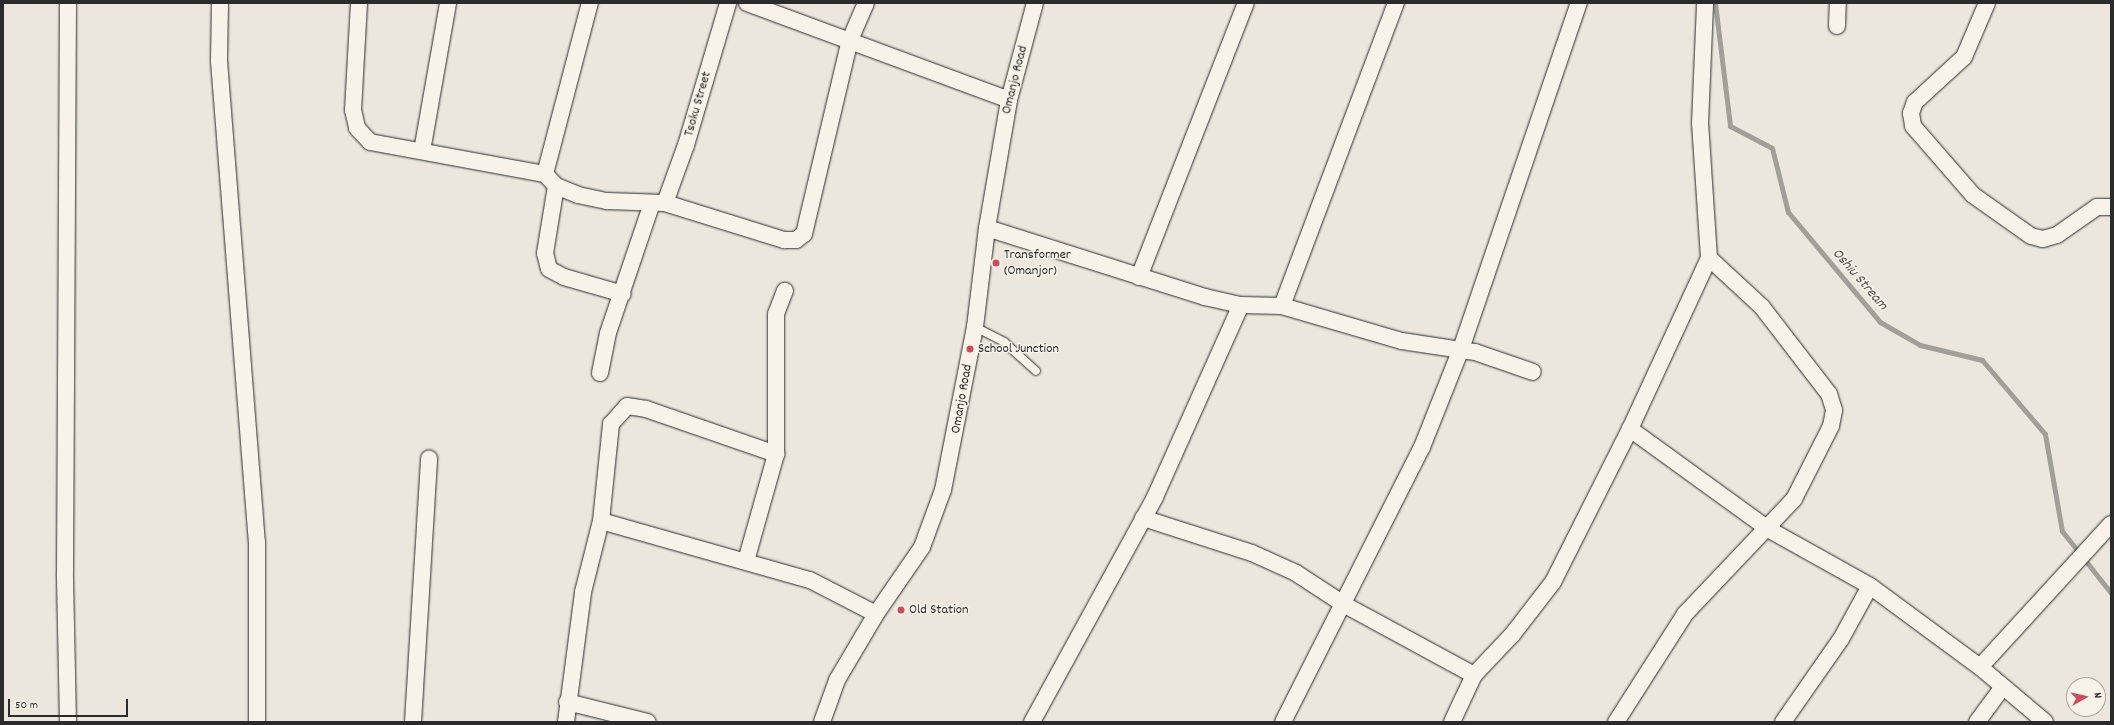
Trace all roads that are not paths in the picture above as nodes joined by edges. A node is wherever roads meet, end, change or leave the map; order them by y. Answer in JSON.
{"nodes":[{"id":1,"x":68,"y":3,"type":"edge"},
{"id":2,"x":220,"y":3,"type":"edge"},
{"id":3,"x":359,"y":3,"type":"edge"},
{"id":4,"x":448,"y":3,"type":"edge"},
{"id":5,"x":590,"y":3,"type":"edge"},
{"id":6,"x":728,"y":3,"type":"edge"},
{"id":7,"x":746,"y":3,"type":"edge"},
{"id":8,"x":866,"y":3,"type":"edge"},
{"id":9,"x":1035,"y":3,"type":"edge"},
{"id":10,"x":1246,"y":3,"type":"edge"},
{"id":11,"x":1396,"y":3,"type":"edge"},
{"id":12,"x":1579,"y":3,"type":"edge"},
{"id":13,"x":1705,"y":3,"type":"edge"},
{"id":14,"x":1838,"y":3,"type":"edge"},
{"id":15,"x":1987,"y":3,"type":"edge"},
{"id":16,"x":1837,"y":26,"type":"dead end"},
{"id":17,"x":850,"y":40,"type":"junction"},
{"id":18,"x":1008,"y":100,"type":"junction"},
{"id":19,"x":422,"y":151,"type":"junction"},
{"id":20,"x":545,"y":174,"type":"junction"},
{"id":21,"x":556,"y":186,"type":"junction"},
{"id":22,"x":658,"y":203,"type":"junction"},
{"id":23,"x":2111,"y":207,"type":"edge"},
{"id":24,"x":987,"y":228,"type":"junction"},
{"id":25,"x":1709,"y":258,"type":"junction"},
{"id":26,"x":1139,"y":277,"type":"junction"},
{"id":27,"x":785,"y":291,"type":"dead end"},
{"id":28,"x":623,"y":294,"type":"junction"},
{"id":29,"x":1241,"y":305,"type":"junction"},
{"id":30,"x":1282,"y":306,"type":"junction"},
{"id":31,"x":975,"y":327,"type":"junction"},
{"id":32,"x":1461,"y":349,"type":"junction"},
{"id":33,"x":1036,"y":371,"type":"dead end"},
{"id":34,"x":1533,"y":372,"type":"dead end"},
{"id":35,"x":600,"y":373,"type":"dead end"},
{"id":36,"x":1630,"y":430,"type":"junction"},
{"id":37,"x":776,"y":454,"type":"junction"},
{"id":38,"x":430,"y":458,"type":"dead end"},
{"id":39,"x":1143,"y":518,"type":"junction"},
{"id":40,"x":601,"y":521,"type":"junction"},
{"id":41,"x":2111,"y":524,"type":"edge"},
{"id":42,"x":1768,"y":529,"type":"junction"},
{"id":43,"x":746,"y":561,"type":"junction"},
{"id":44,"x":1870,"y":586,"type":"junction"},
{"id":45,"x":1345,"y":605,"type":"junction"},
{"id":46,"x":876,"y":614,"type":"junction"},
{"id":47,"x":1980,"y":667,"type":"junction"},
{"id":48,"x":1474,"y":675,"type":"junction"},
{"id":49,"x":2002,"y":688,"type":"junction"},
{"id":50,"x":568,"y":702,"type":"junction"},
{"id":51,"x":68,"y":722,"type":"edge"},
{"id":52,"x":257,"y":722,"type":"edge"},
{"id":53,"x":412,"y":722,"type":"edge"},
{"id":54,"x":566,"y":722,"type":"edge"},
{"id":55,"x":648,"y":722,"type":"edge"},
{"id":56,"x":822,"y":722,"type":"edge"},
{"id":57,"x":1032,"y":722,"type":"edge"},
{"id":58,"x":1283,"y":722,"type":"edge"},
{"id":59,"x":1452,"y":722,"type":"edge"},
{"id":60,"x":1616,"y":722,"type":"edge"},
{"id":61,"x":1783,"y":722,"type":"edge"},
{"id":62,"x":1977,"y":722,"type":"edge"},
{"id":63,"x":2045,"y":722,"type":"edge"}],
"edges":[{"from":1,"to":51,"type":"street"},
{"from":2,"to":52,"type":"street"},
{"from":3,"to":19,"type":"street"},
{"from":4,"to":19,"type":"street"},
{"from":5,"to":20,"type":"street"},
{"from":6,"to":22,"type":"street","name":"Tsoku Street"},
{"from":7,"to":17,"type":"street"},
{"from":8,"to":17,"type":"street"},
{"from":9,"to":18,"type":"street","name":"Omanjo Road"},
{"from":10,"to":26,"type":"street"},
{"from":11,"to":30,"type":"street"},
{"from":12,"to":32,"type":"street"},
{"from":13,"to":25,"type":"street"},
{"from":14,"to":16,"type":"street"},
{"from":15,"to":23,"type":"street"},
{"from":17,"to":18,"type":"street"},
{"from":17,"to":22,"type":"street"},
{"from":18,"to":24,"type":"street","name":"Omanjo Road"},
{"from":19,"to":20,"type":"street"},
{"from":20,"to":21,"type":"street"},
{"from":21,"to":22,"type":"street"},
{"from":21,"to":28,"type":"street"},
{"from":22,"to":28,"type":"street","name":"Tsoku Street"},
{"from":24,"to":26,"type":"street"},
{"from":24,"to":31,"type":"street","name":"Omanjo Road"},
{"from":25,"to":36,"type":"street"},
{"from":25,"to":42,"type":"street"},
{"from":26,"to":29,"type":"street"},
{"from":27,"to":37,"type":"street"},
{"from":28,"to":35,"type":"street","name":"Tsoku Street"},
{"from":29,"to":30,"type":"street"},
{"from":29,"to":39,"type":"street"},
{"from":30,"to":32,"type":"street"},
{"from":31,"to":33,"type":"lane"},
{"from":31,"to":46,"type":"street","name":"Omanjo Road"},
{"from":32,"to":34,"type":"street"},
{"from":32,"to":45,"type":"street"},
{"from":36,"to":42,"type":"street"},
{"from":36,"to":48,"type":"street"},
{"from":37,"to":40,"type":"street"},
{"from":37,"to":43,"type":"street"},
{"from":38,"to":53,"type":"street"},
{"from":39,"to":45,"type":"street"},
{"from":39,"to":57,"type":"street"},
{"from":40,"to":43,"type":"street"},
{"from":40,"to":50,"type":"street"},
{"from":41,"to":47,"type":"street"},
{"from":42,"to":44,"type":"street"},
{"from":42,"to":60,"type":"street"},
{"from":43,"to":46,"type":"street"},
{"from":44,"to":47,"type":"street"},
{"from":44,"to":61,"type":"street"},
{"from":45,"to":48,"type":"street"},
{"from":45,"to":58,"type":"street"},
{"from":46,"to":56,"type":"street","name":"Omanjo Road"},
{"from":47,"to":49,"type":"street"},
{"from":48,"to":59,"type":"street"},
{"from":49,"to":62,"type":"street"},
{"from":49,"to":63,"type":"street"},
{"from":50,"to":54,"type":"street"},
{"from":50,"to":55,"type":"street"}]}
